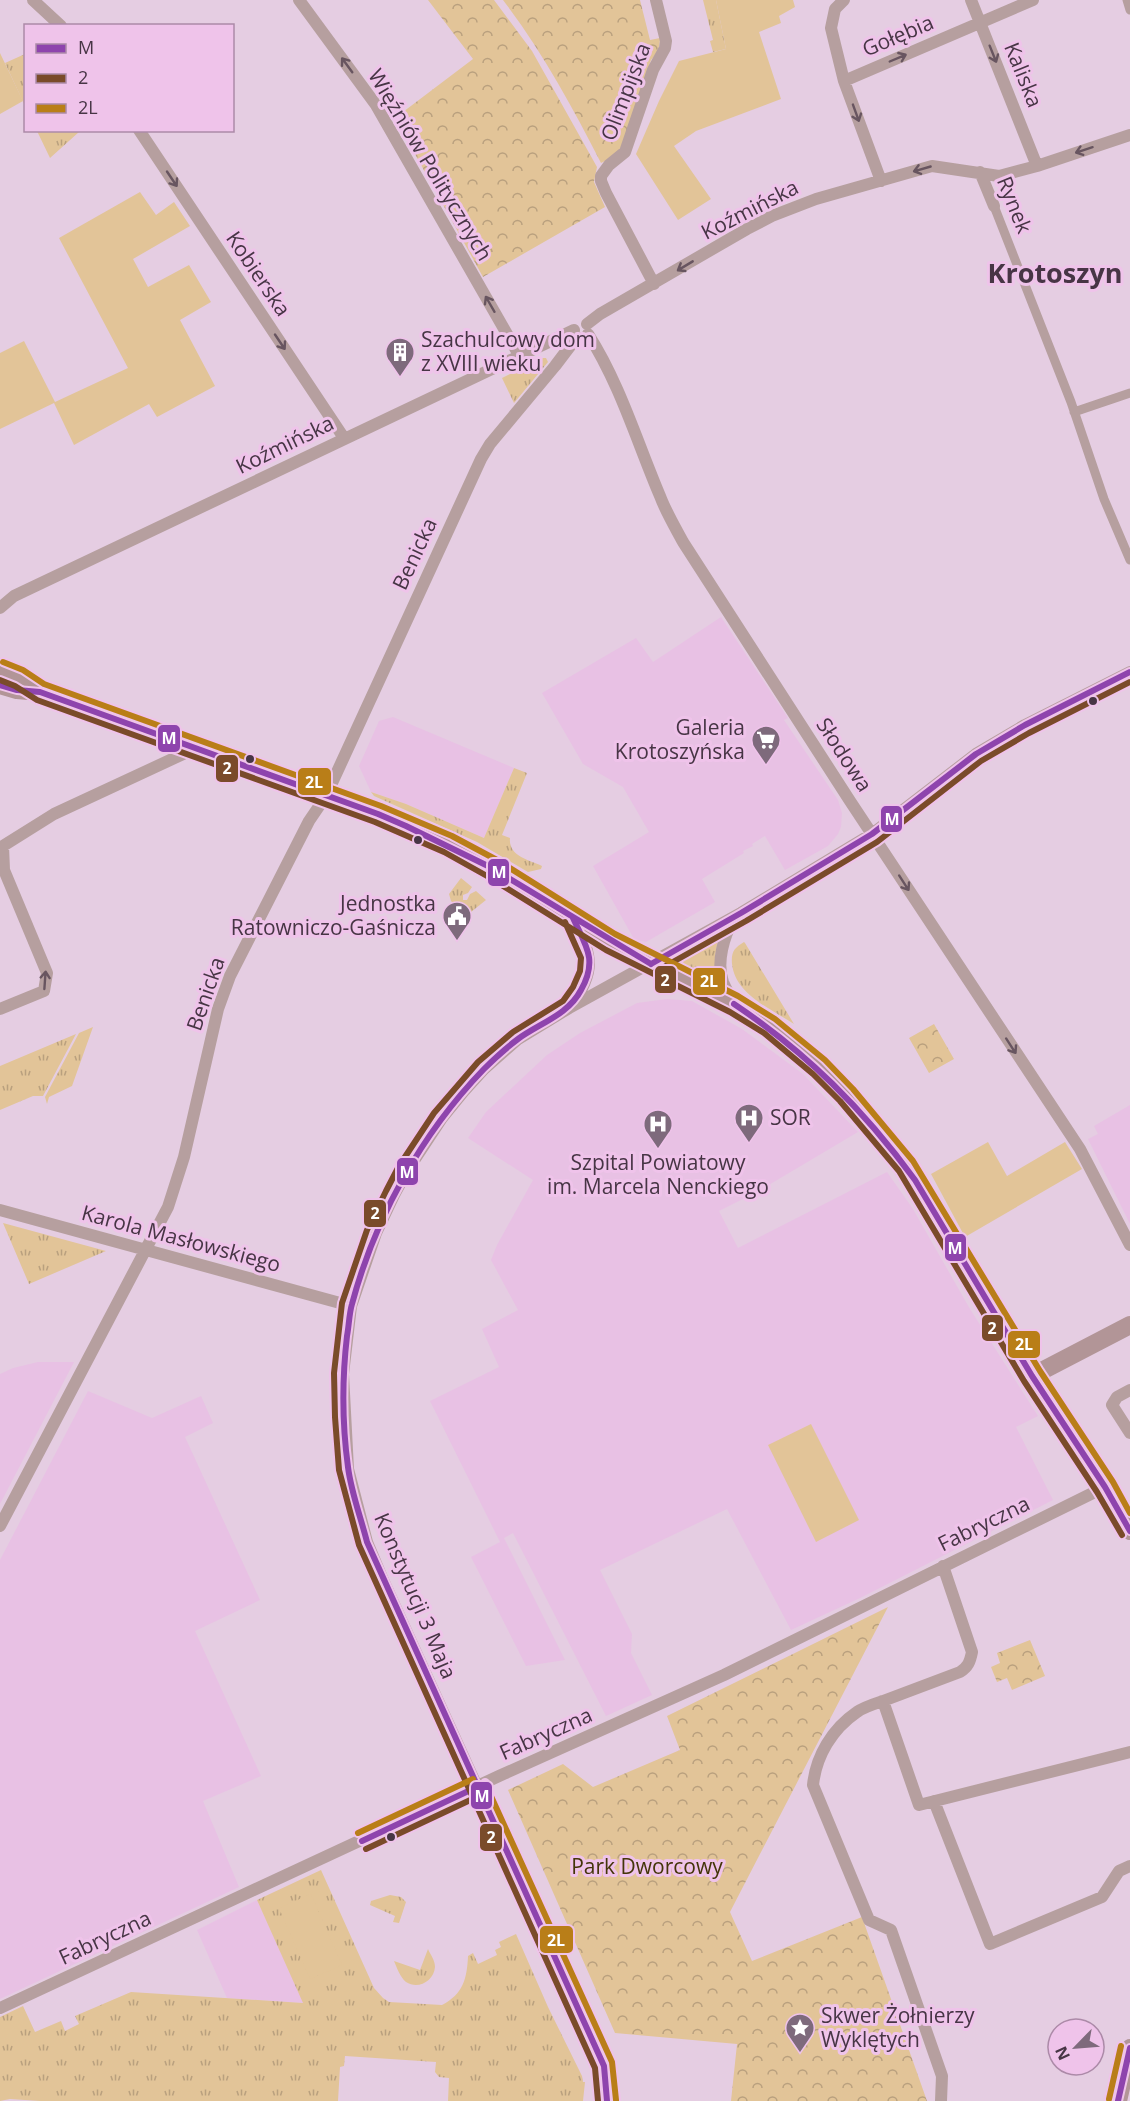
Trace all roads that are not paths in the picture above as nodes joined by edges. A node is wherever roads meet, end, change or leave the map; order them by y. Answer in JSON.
{"nodes":[{"id":1,"x":33,"y":0,"type":"edge"},
{"id":2,"x":299,"y":0,"type":"edge"},
{"id":3,"x":656,"y":0,"type":"edge"},
{"id":4,"x":844,"y":0,"type":"edge"},
{"id":5,"x":971,"y":0,"type":"edge"},
{"id":6,"x":1033,"y":0,"type":"edge"},
{"id":7,"x":1127,"y":0,"type":"edge"},
{"id":8,"x":1130,"y":10,"type":"edge"},
{"id":9,"x":980,"y":22,"type":"junction"},
{"id":10,"x":59,"y":24,"type":"edge"},
{"id":11,"x":844,"y":81,"type":"junction"},
{"id":12,"x":141,"y":132,"type":"edge"},
{"id":13,"x":1130,"y":135,"type":"edge"},
{"id":14,"x":1037,"y":165,"type":"junction"},
{"id":15,"x":980,"y":172,"type":"junction"},
{"id":16,"x":880,"y":181,"type":"junction"},
{"id":17,"x":994,"y":206,"type":"joint"},
{"id":18,"x":659,"y":282,"type":"junction"},
{"id":19,"x":581,"y":331,"type":"junction"},
{"id":20,"x":519,"y":355,"type":"junction"},
{"id":21,"x":1130,"y":393,"type":"edge"},
{"id":22,"x":1074,"y":412,"type":"junction"},
{"id":23,"x":344,"y":438,"type":"junction"},
{"id":24,"x":1125,"y":537,"type":"edge"},
{"id":25,"x":1130,"y":560,"type":"edge"},
{"id":26,"x":14,"y":596,"type":"junction"},
{"id":27,"x":0,"y":598,"type":"edge"},
{"id":28,"x":0,"y":608,"type":"edge"},
{"id":29,"x":0,"y":670,"type":"edge"},
{"id":30,"x":1130,"y":672,"type":"edge"},
{"id":31,"x":0,"y":685,"type":"edge"},
{"id":32,"x":40,"y":692,"type":"junction"},
{"id":33,"x":196,"y":748,"type":"junction"},
{"id":34,"x":326,"y":796,"type":"junction"},
{"id":35,"x":872,"y":834,"type":"junction"},
{"id":36,"x":734,"y":917,"type":"junction"},
{"id":37,"x":573,"y":918,"type":"junction"},
{"id":38,"x":651,"y":964,"type":"junction"},
{"id":39,"x":734,"y":1004,"type":"junction"},
{"id":40,"x":569,"y":1008,"type":"junction"},
{"id":41,"x":0,"y":1009,"type":"edge"},
{"id":42,"x":0,"y":1210,"type":"edge"},
{"id":43,"x":1130,"y":1245,"type":"edge"},
{"id":44,"x":145,"y":1249,"type":"junction"},
{"id":45,"x":351,"y":1306,"type":"junction"},
{"id":46,"x":1130,"y":1325,"type":"edge"},
{"id":47,"x":1032,"y":1376,"type":"junction"},
{"id":48,"x":1130,"y":1390,"type":"edge"},
{"id":49,"x":1130,"y":1433,"type":"edge"},
{"id":50,"x":1105,"y":1487,"type":"junction"},
{"id":51,"x":1125,"y":1511,"type":"edge"},
{"id":52,"x":0,"y":1526,"type":"edge"},
{"id":53,"x":1130,"y":1531,"type":"edge"},
{"id":54,"x":943,"y":1566,"type":"junction"},
{"id":55,"x":883,"y":1701,"type":"junction"},
{"id":56,"x":1130,"y":1752,"type":"edge"},
{"id":57,"x":477,"y":1786,"type":"junction"},
{"id":58,"x":934,"y":1801,"type":"junction"},
{"id":59,"x":1130,"y":1866,"type":"edge"},
{"id":60,"x":0,"y":2008,"type":"edge"},
{"id":61,"x":1130,"y":2048,"type":"edge"},
{"id":62,"x":607,"y":2101,"type":"edge"},
{"id":63,"x":941,"y":2101,"type":"edge"},
{"id":64,"x":1118,"y":2101,"type":"edge"}],
"edges":[{"from":1,"to":10,"type":"street"},
{"from":20,"to":2,"type":"street","name":"Więźniów Politycznych","one_way":true},
{"from":3,"to":18,"type":"street","name":"Olimpijska"},
{"from":4,"to":11,"type":"street"},
{"from":5,"to":9,"type":"street","name":"Kaliska"},
{"from":6,"to":9,"type":"street","name":"Gołębia"},
{"from":7,"to":8,"type":"street"},
{"from":11,"to":9,"type":"street","name":"Gołębia","one_way":true},
{"from":9,"to":14,"type":"street","name":"Kaliska","one_way":true},
{"from":11,"to":16,"type":"street","one_way":true},
{"from":12,"to":23,"type":"street","name":"Kobierska","one_way":true},
{"from":13,"to":14,"type":"street","name":"Rynek","one_way":true},
{"from":14,"to":15,"type":"street","name":"Rynek"},
{"from":15,"to":16,"type":"street","name":"Koźmińska","one_way":true},
{"from":15,"to":17,"type":"street","name":"Rynek"},
{"from":16,"to":18,"type":"street","name":"Koźmińska","one_way":true},
{"from":17,"to":22,"type":"street","name":"Rynek"},
{"from":18,"to":19,"type":"street","name":"Koźmińska"},
{"from":19,"to":20,"type":"street","name":"Koźmińska"},
{"from":19,"to":34,"type":"street","name":"Benicka"},
{"from":19,"to":35,"type":"street","name":"Słodowa"},
{"from":20,"to":23,"type":"street","name":"Koźmińska"},
{"from":21,"to":22,"type":"street"},
{"from":22,"to":24,"type":"street","name":"Rynek"},
{"from":23,"to":26,"type":"street","name":"Koźmińska"},
{"from":24,"to":25,"type":"street","name":"Rynek"},
{"from":26,"to":27,"type":"street","name":"Koźmińska"},
{"from":26,"to":28,"type":"street","name":"Koźmińska"},
{"from":29,"to":32,"type":"main road"},
{"from":30,"to":35,"type":"street","name":"Konstytucji 3 Maja"},
{"from":31,"to":32,"type":"main road"},
{"from":32,"to":33,"type":"main road"},
{"from":33,"to":34,"type":"main road"},
{"from":41,"to":33,"type":"street","one_way":true},
{"from":34,"to":37,"type":"main road"},
{"from":34,"to":44,"type":"street","name":"Benicka"},
{"from":35,"to":36,"type":"street","name":"Konstytucji 3 Maja"},
{"from":35,"to":43,"type":"street","name":"Słodowa","one_way":true},
{"from":36,"to":38,"type":"street","name":"Konstytucji 3 Maja"},
{"from":36,"to":39,"type":"street"},
{"from":37,"to":38,"type":"main road"},
{"from":37,"to":40,"type":"street","name":"Konstytucji 3 Maja"},
{"from":38,"to":39,"type":"main road"},
{"from":38,"to":40,"type":"street","name":"Konstytucji 3 Maja"},
{"from":39,"to":47,"type":"main road"},
{"from":40,"to":45,"type":"street","name":"Konstytucji 3 Maja"},
{"from":42,"to":44,"type":"street","name":"Karola Masłowskiego"},
{"from":44,"to":45,"type":"street","name":"Karola Masłowskiego"},
{"from":44,"to":52,"type":"street","name":"Benicka"},
{"from":45,"to":57,"type":"street","name":"Konstytucji 3 Maja"},
{"from":46,"to":47,"type":"main road"},
{"from":47,"to":50,"type":"main road"},
{"from":48,"to":49,"type":"street"},
{"from":50,"to":51,"type":"main road"},
{"from":50,"to":54,"type":"street","name":"Fabryczna"},
{"from":51,"to":53,"type":"main road"},
{"from":54,"to":55,"type":"street"},
{"from":54,"to":57,"type":"street","name":"Fabryczna"},
{"from":55,"to":58,"type":"street"},
{"from":55,"to":63,"type":"street"},
{"from":56,"to":58,"type":"street"},
{"from":57,"to":60,"type":"street","name":"Fabryczna"},
{"from":57,"to":62,"type":"street","name":"Konstytucji 3 Maja"},
{"from":58,"to":59,"type":"street"},
{"from":61,"to":64,"type":"main road"}]}
